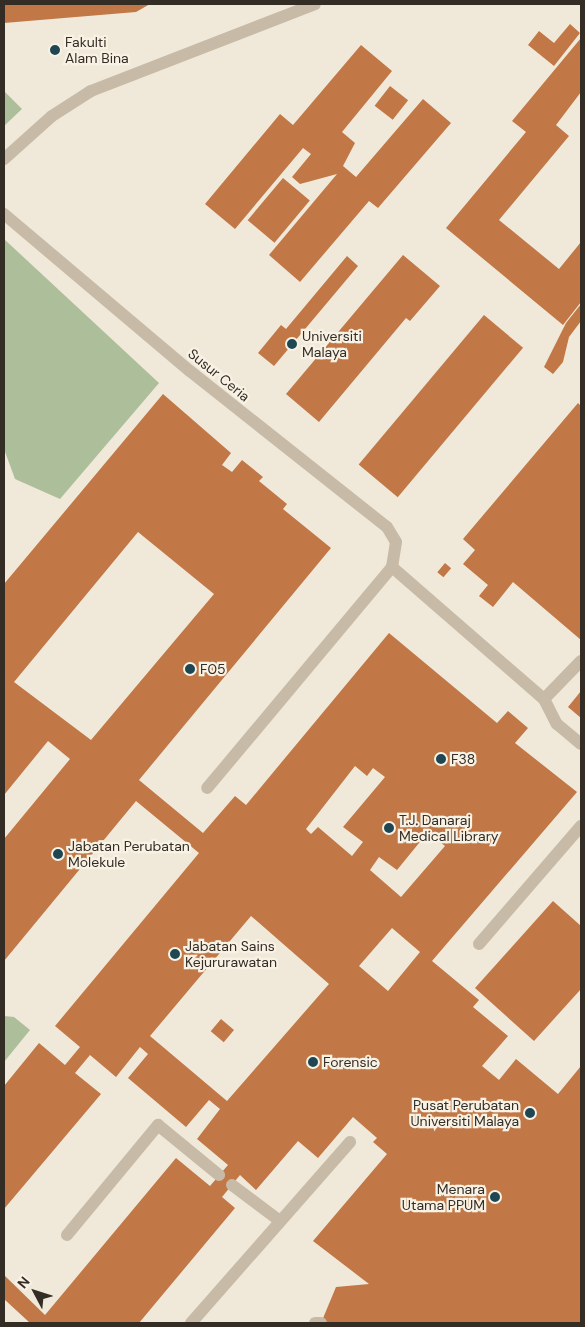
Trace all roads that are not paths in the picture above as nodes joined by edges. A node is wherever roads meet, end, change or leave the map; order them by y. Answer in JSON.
{"nodes":[{"id":1,"x":314,"y":4,"type":"edge"},
{"id":2,"x":4,"y":158,"type":"edge"},
{"id":3,"x":4,"y":214,"type":"edge"},
{"id":4,"x":392,"y":567,"type":"junction"},
{"id":5,"x":581,"y":661,"type":"edge"},
{"id":6,"x":544,"y":700,"type":"junction"},
{"id":7,"x":581,"y":744,"type":"edge"},
{"id":8,"x":207,"y":788,"type":"dead end"},
{"id":9,"x":581,"y":826,"type":"edge"},
{"id":10,"x":479,"y":944,"type":"dead end"},
{"id":11,"x":350,"y":1142,"type":"dead end"},
{"id":12,"x":219,"y":1175,"type":"dead end"},
{"id":13,"x":232,"y":1185,"type":"dead end"},
{"id":14,"x":280,"y":1222,"type":"junction"},
{"id":15,"x":67,"y":1235,"type":"dead end"},
{"id":16,"x":192,"y":1323,"type":"edge"},
{"id":17,"x":315,"y":1323,"type":"edge"},
{"id":18,"x":321,"y":1323,"type":"edge"}],
"edges":[{"from":1,"to":2,"type":"street"},
{"from":3,"to":4,"type":"street","name":"Susur Ceria"},
{"from":4,"to":6,"type":"street"},
{"from":4,"to":8,"type":"street"},
{"from":5,"to":6,"type":"street"},
{"from":6,"to":7,"type":"street"},
{"from":9,"to":10,"type":"street"},
{"from":11,"to":14,"type":"street"},
{"from":12,"to":15,"type":"street"},
{"from":13,"to":14,"type":"street"},
{"from":14,"to":16,"type":"street"},
{"from":17,"to":18,"type":"street"}]}
